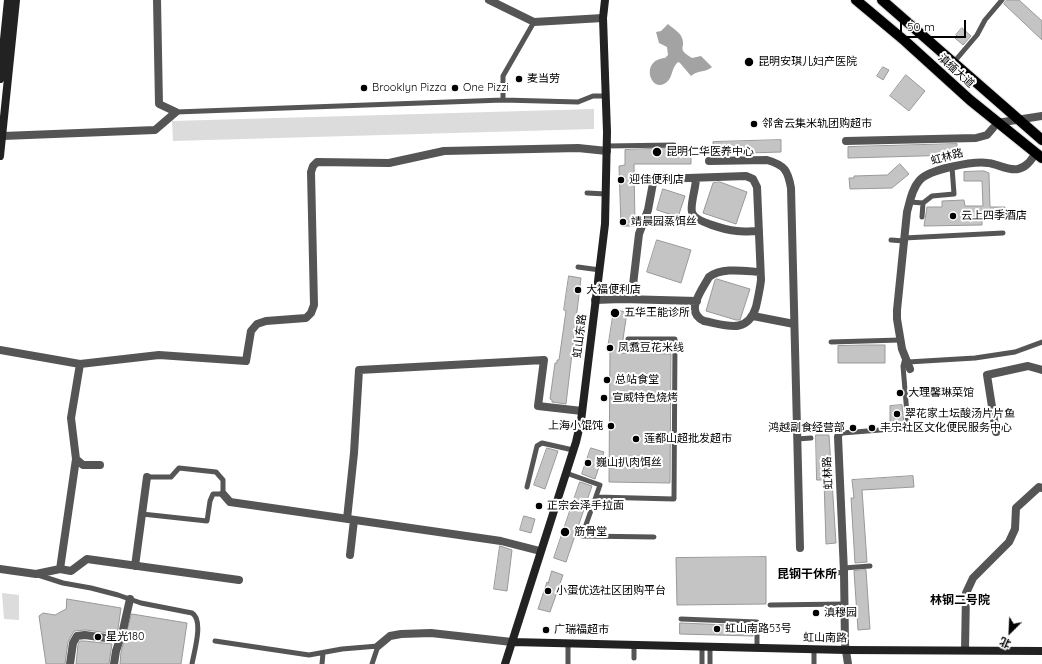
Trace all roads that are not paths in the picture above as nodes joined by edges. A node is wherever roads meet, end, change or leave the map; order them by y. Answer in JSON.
{"nodes":[{"id":1,"x":8,"y":0,"type":"edge"},
{"id":2,"x":16,"y":0,"type":"edge"},
{"id":3,"x":157,"y":0,"type":"edge"},
{"id":4,"x":489,"y":0,"type":"edge"},
{"id":5,"x":605,"y":0,"type":"edge"},
{"id":6,"x":856,"y":0,"type":"edge"},
{"id":7,"x":882,"y":0,"type":"edge"},
{"id":8,"x":1002,"y":0,"type":"edge"},
{"id":9,"x":603,"y":18,"type":"junction"},
{"id":10,"x":534,"y":22,"type":"junction"},
{"id":11,"x":954,"y":62,"type":"junction"},
{"id":12,"x":966,"y":74,"type":"junction"},
{"id":13,"x":0,"y":79,"type":"edge"},
{"id":14,"x":954,"y":86,"type":"junction"},
{"id":15,"x":606,"y":96,"type":"junction"},
{"id":16,"x":503,"y":100,"type":"junction"},
{"id":17,"x":176,"y":112,"type":"junction"},
{"id":18,"x":1042,"y":116,"type":"edge"},
{"id":19,"x":1018,"y":120,"type":"junction"},
{"id":20,"x":995,"y":125,"type":"junction"},
{"id":21,"x":3,"y":136,"type":"junction"},
{"id":22,"x":1042,"y":140,"type":"edge"},
{"id":23,"x":846,"y":141,"type":"dead end"},
{"id":24,"x":674,"y":145,"type":"dead end"},
{"id":25,"x":607,"y":148,"type":"junction"},
{"id":26,"x":1036,"y":154,"type":"edge"},
{"id":27,"x":0,"y":156,"type":"edge"},
{"id":28,"x":709,"y":161,"type":"dead end"},
{"id":29,"x":952,"y":167,"type":"junction"},
{"id":30,"x":696,"y":178,"type":"junction"},
{"id":31,"x":587,"y":193,"type":"dead end"},
{"id":32,"x":606,"y":194,"type":"junction"},
{"id":33,"x":910,"y":202,"type":"junction"},
{"id":34,"x":923,"y":203,"type":"junction"},
{"id":35,"x":922,"y":216,"type":"dead end"},
{"id":36,"x":759,"y":231,"type":"junction"},
{"id":37,"x":1003,"y":233,"type":"dead end"},
{"id":38,"x":891,"y":240,"type":"dead end"},
{"id":39,"x":904,"y":240,"type":"junction"},
{"id":40,"x":578,"y":267,"type":"dead end"},
{"id":41,"x":600,"y":270,"type":"junction"},
{"id":42,"x":760,"y":272,"type":"junction"},
{"id":43,"x":633,"y":299,"type":"junction"},
{"id":44,"x":595,"y":300,"type":"junction"},
{"id":45,"x":697,"y":301,"type":"junction"},
{"id":46,"x":753,"y":316,"type":"junction"},
{"id":47,"x":794,"y":324,"type":"junction"},
{"id":48,"x":628,"y":339,"type":"dead end"},
{"id":49,"x":900,"y":340,"type":"junction"},
{"id":50,"x":831,"y":342,"type":"dead end"},
{"id":51,"x":1042,"y":342,"type":"edge"},
{"id":52,"x":0,"y":350,"type":"edge"},
{"id":53,"x":908,"y":363,"type":"junction"},
{"id":54,"x":80,"y":364,"type":"junction"},
{"id":55,"x":1042,"y":370,"type":"edge"},
{"id":56,"x":582,"y":411,"type":"junction"},
{"id":57,"x":996,"y":432,"type":"dead end"},
{"id":58,"x":838,"y":437,"type":"joint"},
{"id":59,"x":811,"y":438,"type":"dead end"},
{"id":60,"x":797,"y":439,"type":"junction"},
{"id":61,"x":573,"y":450,"type":"junction"},
{"id":62,"x":76,"y":459,"type":"junction"},
{"id":63,"x":100,"y":465,"type":"dead end"},
{"id":64,"x":566,"y":473,"type":"junction"},
{"id":65,"x":147,"y":477,"type":"joint"},
{"id":66,"x":527,"y":487,"type":"dead end"},
{"id":67,"x":1042,"y":488,"type":"edge"},
{"id":68,"x":222,"y":494,"type":"junction"},
{"id":69,"x":596,"y":497,"type":"junction"},
{"id":70,"x":142,"y":514,"type":"junction"},
{"id":71,"x":350,"y":519,"type":"junction"},
{"id":72,"x":654,"y":537,"type":"dead end"},
{"id":73,"x":800,"y":548,"type":"dead end"},
{"id":74,"x":540,"y":551,"type":"junction"},
{"id":75,"x":350,"y":555,"type":"dead end"},
{"id":76,"x":135,"y":566,"type":"junction"},
{"id":77,"x":870,"y":566,"type":"dead end"},
{"id":78,"x":0,"y":569,"type":"edge"},
{"id":79,"x":60,"y":569,"type":"junction"},
{"id":80,"x":841,"y":571,"type":"junction"},
{"id":81,"x":36,"y":574,"type":"junction"},
{"id":82,"x":239,"y":580,"type":"dead end"},
{"id":83,"x":130,"y":599,"type":"junction"},
{"id":84,"x":845,"y":604,"type":"junction"},
{"id":85,"x":770,"y":605,"type":"dead end"},
{"id":86,"x":681,"y":619,"type":"dead end"},
{"id":87,"x":120,"y":640,"type":"junction"},
{"id":88,"x":215,"y":640,"type":"dead end"},
{"id":89,"x":512,"y":642,"type":"junction"},
{"id":90,"x":568,"y":643,"type":"junction"},
{"id":91,"x":634,"y":645,"type":"junction"},
{"id":92,"x":378,"y":646,"type":"junction"},
{"id":93,"x":706,"y":646,"type":"junction"},
{"id":94,"x":756,"y":647,"type":"junction"},
{"id":95,"x":814,"y":649,"type":"junction"},
{"id":96,"x":846,"y":650,"type":"junction"},
{"id":97,"x":965,"y":650,"type":"junction"},
{"id":98,"x":1042,"y":651,"type":"edge"},
{"id":99,"x":323,"y":653,"type":"junction"},
{"id":100,"x":634,"y":658,"type":"dead end"},
{"id":101,"x":70,"y":664,"type":"edge"},
{"id":102,"x":114,"y":664,"type":"edge"},
{"id":103,"x":192,"y":664,"type":"edge"},
{"id":104,"x":322,"y":664,"type":"edge"},
{"id":105,"x":372,"y":664,"type":"edge"},
{"id":106,"x":505,"y":664,"type":"edge"},
{"id":107,"x":568,"y":664,"type":"edge"},
{"id":108,"x":702,"y":664,"type":"edge"},
{"id":109,"x":710,"y":664,"type":"edge"},
{"id":110,"x":814,"y":664,"type":"edge"},
{"id":111,"x":848,"y":664,"type":"edge"}],
"edges":[{"from":1,"to":13,"type":"street"},
{"from":2,"to":21,"type":"street"},
{"from":3,"to":17,"type":"street"},
{"from":4,"to":10,"type":"street"},
{"from":5,"to":9,"type":"street","name":"虹山东路"},
{"from":6,"to":14,"type":"main road","name":"滇缅大道"},
{"from":7,"to":11,"type":"main road","name":"滇缅大道"},
{"from":8,"to":11,"type":"lane"},
{"from":9,"to":10,"type":"street"},
{"from":9,"to":15,"type":"street","name":"虹山东路"},
{"from":10,"to":16,"type":"lane"},
{"from":11,"to":12,"type":"main road","name":"滇缅大道"},
{"from":12,"to":14,"type":"main road"},
{"from":12,"to":19,"type":"main road","name":"滇缅大道"},
{"from":14,"to":20,"type":"main road","name":"滇缅大道"},
{"from":15,"to":16,"type":"lane"},
{"from":15,"to":25,"type":"street","name":"虹山东路"},
{"from":16,"to":17,"type":"lane"},
{"from":17,"to":21,"type":"street"},
{"from":18,"to":19,"type":"street"},
{"from":19,"to":20,"type":"street"},
{"from":19,"to":22,"type":"main road","name":"滇缅大道"},
{"from":20,"to":23,"type":"street"},
{"from":20,"to":26,"type":"main road","name":"滇缅大道"},
{"from":21,"to":27,"type":"street"},
{"from":24,"to":25,"type":"lane"},
{"from":25,"to":32,"type":"street","name":"虹山东路"},
{"from":25,"to":54,"type":"street"},
{"from":26,"to":29,"type":"street","name":"虹林路"},
{"from":28,"to":47,"type":"street"},
{"from":29,"to":33,"type":"street","name":"虹林路"},
{"from":29,"to":34,"type":"lane"},
{"from":30,"to":36,"type":"street"},
{"from":30,"to":36,"type":"street"},
{"from":30,"to":43,"type":"street"},
{"from":31,"to":32,"type":"lane"},
{"from":32,"to":41,"type":"street","name":"虹山东路"},
{"from":33,"to":34,"type":"lane"},
{"from":33,"to":39,"type":"street","name":"虹林路"},
{"from":34,"to":35,"type":"lane"},
{"from":36,"to":42,"type":"street"},
{"from":37,"to":39,"type":"lane"},
{"from":38,"to":39,"type":"lane"},
{"from":39,"to":49,"type":"street","name":"虹林路"},
{"from":40,"to":41,"type":"lane"},
{"from":41,"to":44,"type":"street","name":"虹山东路"},
{"from":42,"to":45,"type":"street"},
{"from":42,"to":46,"type":"street"},
{"from":43,"to":44,"type":"street"},
{"from":43,"to":45,"type":"street"},
{"from":44,"to":56,"type":"street","name":"虹山东路"},
{"from":45,"to":46,"type":"street"},
{"from":46,"to":47,"type":"street"},
{"from":47,"to":60,"type":"street"},
{"from":48,"to":69,"type":"lane"},
{"from":49,"to":50,"type":"lane"},
{"from":49,"to":53,"type":"street","name":"虹林路"},
{"from":51,"to":53,"type":"lane"},
{"from":52,"to":54,"type":"street"},
{"from":53,"to":58,"type":"lane","name":"虹林路"},
{"from":54,"to":62,"type":"street"},
{"from":55,"to":57,"type":"street"},
{"from":56,"to":61,"type":"street","name":"虹山东路"},
{"from":56,"to":71,"type":"street"},
{"from":58,"to":80,"type":"street","name":"虹林路"},
{"from":59,"to":60,"type":"lane"},
{"from":60,"to":73,"type":"street"},
{"from":61,"to":64,"type":"street","name":"虹山东路"},
{"from":61,"to":66,"type":"lane"},
{"from":62,"to":63,"type":"street"},
{"from":62,"to":79,"type":"street"},
{"from":64,"to":69,"type":"lane"},
{"from":64,"to":74,"type":"street","name":"虹山东路"},
{"from":65,"to":68,"type":"lane"},
{"from":65,"to":70,"type":"street"},
{"from":67,"to":97,"type":"street"},
{"from":68,"to":70,"type":"lane"},
{"from":68,"to":71,"type":"street"},
{"from":69,"to":72,"type":"lane"},
{"from":70,"to":76,"type":"street"},
{"from":71,"to":74,"type":"street"},
{"from":71,"to":75,"type":"street"},
{"from":74,"to":89,"type":"street","name":"虹山东路"},
{"from":76,"to":79,"type":"street"},
{"from":76,"to":82,"type":"street"},
{"from":77,"to":80,"type":"lane"},
{"from":78,"to":81,"type":"street"},
{"from":79,"to":81,"type":"street"},
{"from":80,"to":84,"type":"street","name":"虹林路"},
{"from":81,"to":83,"type":"lane"},
{"from":83,"to":87,"type":"street"},
{"from":83,"to":103,"type":"lane"},
{"from":84,"to":85,"type":"lane"},
{"from":84,"to":96,"type":"street","name":"虹林路"},
{"from":86,"to":94,"type":"lane"},
{"from":87,"to":101,"type":"street"},
{"from":87,"to":102,"type":"street"},
{"from":88,"to":99,"type":"lane"},
{"from":89,"to":90,"type":"street","name":"虹山南路"},
{"from":89,"to":92,"type":"street"},
{"from":89,"to":106,"type":"street","name":"虹山东路"},
{"from":90,"to":91,"type":"street","name":"虹山南路"},
{"from":90,"to":107,"type":"lane"},
{"from":91,"to":93,"type":"street","name":"虹山南路"},
{"from":91,"to":100,"type":"lane"},
{"from":92,"to":99,"type":"lane"},
{"from":92,"to":105,"type":"lane"},
{"from":93,"to":94,"type":"street","name":"虹山南路"},
{"from":93,"to":108,"type":"lane"},
{"from":93,"to":109,"type":"lane"},
{"from":94,"to":95,"type":"street","name":"虹山南路"},
{"from":95,"to":96,"type":"street","name":"虹山南路"},
{"from":95,"to":110,"type":"lane"},
{"from":96,"to":97,"type":"street","name":"虹山南路"},
{"from":96,"to":111,"type":"street","name":"虹林路"},
{"from":97,"to":98,"type":"street","name":"虹山南路"},
{"from":99,"to":104,"type":"lane"}]}
